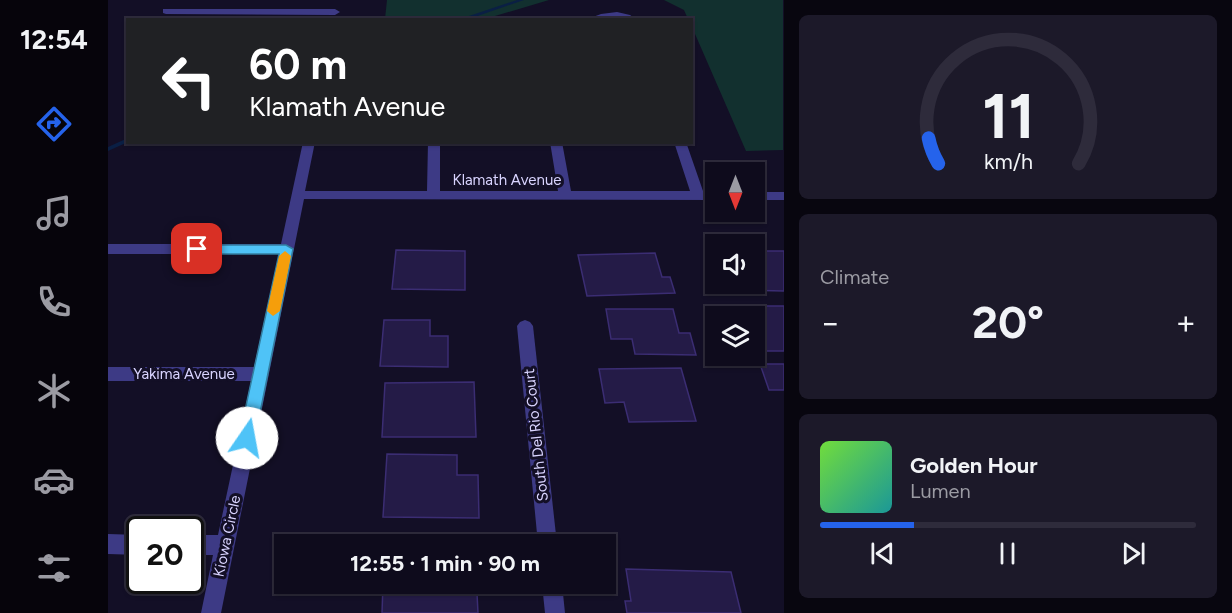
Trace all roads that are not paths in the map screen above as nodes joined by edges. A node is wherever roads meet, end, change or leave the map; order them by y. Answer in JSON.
{"nodes":[{"id":1,"x":172,"y":0,"type":"edge"},
{"id":2,"x":338,"y":0,"type":"edge"},
{"id":3,"x":164,"y":15,"type":"edge"},
{"id":4,"x":334,"y":16,"type":"edge"},
{"id":5,"x":596,"y":18,"type":"edge"},
{"id":6,"x":630,"y":18,"type":"edge"},
{"id":7,"x":309,"y":144,"type":"edge"},
{"id":8,"x":434,"y":144,"type":"edge"},
{"id":9,"x":556,"y":144,"type":"edge"},
{"id":10,"x":681,"y":144,"type":"edge"},
{"id":11,"x":298,"y":195,"type":"junction"},
{"id":12,"x":433,"y":196,"type":"junction"},
{"id":13,"x":565,"y":196,"type":"junction"},
{"id":14,"x":698,"y":196,"type":"junction"},
{"id":15,"x":705,"y":196,"type":"edge"},
{"id":16,"x":765,"y":196,"type":"edge"},
{"id":17,"x":783,"y":196,"type":"edge"},
{"id":18,"x":108,"y":249,"type":"edge"},
{"id":19,"x":286,"y":249,"type":"junction"},
{"id":20,"x":525,"y":326,"type":"dead end"},
{"id":21,"x":108,"y":374,"type":"edge"},
{"id":22,"x":260,"y":374,"type":"junction"},
{"id":23,"x":547,"y":534,"type":"edge"},
{"id":24,"x":108,"y":544,"type":"edge"},
{"id":25,"x":126,"y":545,"type":"edge"},
{"id":26,"x":204,"y":545,"type":"edge"},
{"id":27,"x":225,"y":545,"type":"junction"},
{"id":28,"x":553,"y":594,"type":"edge"},
{"id":29,"x":211,"y":613,"type":"edge"},
{"id":30,"x":555,"y":613,"type":"edge"}],
"edges":[{"from":1,"to":3,"type":"street"},
{"from":2,"to":4,"type":"street"},
{"from":3,"to":4,"type":"street"},
{"from":5,"to":6,"type":"street"},
{"from":7,"to":11,"type":"street","name":"Kiowa Circle"},
{"from":8,"to":12,"type":"street"},
{"from":9,"to":13,"type":"street"},
{"from":10,"to":14,"type":"street"},
{"from":11,"to":12,"type":"street","name":"Klamath Avenue"},
{"from":11,"to":19,"type":"street","name":"Kiowa Circle"},
{"from":12,"to":13,"type":"street","name":"Klamath Avenue"},
{"from":13,"to":14,"type":"street","name":"Klamath Avenue"},
{"from":14,"to":15,"type":"street","name":"Klamath Avenue"},
{"from":16,"to":17,"type":"street"},
{"from":18,"to":19,"type":"street"},
{"from":19,"to":22,"type":"street","name":"Kiowa Circle"},
{"from":20,"to":23,"type":"street","name":"South Del Rio Court"},
{"from":21,"to":22,"type":"street","name":"Yakima Avenue"},
{"from":22,"to":27,"type":"street","name":"Kiowa Circle"},
{"from":24,"to":25,"type":"street"},
{"from":26,"to":27,"type":"street"},
{"from":27,"to":29,"type":"street","name":"Kiowa Circle"},
{"from":28,"to":30,"type":"street"}]}
